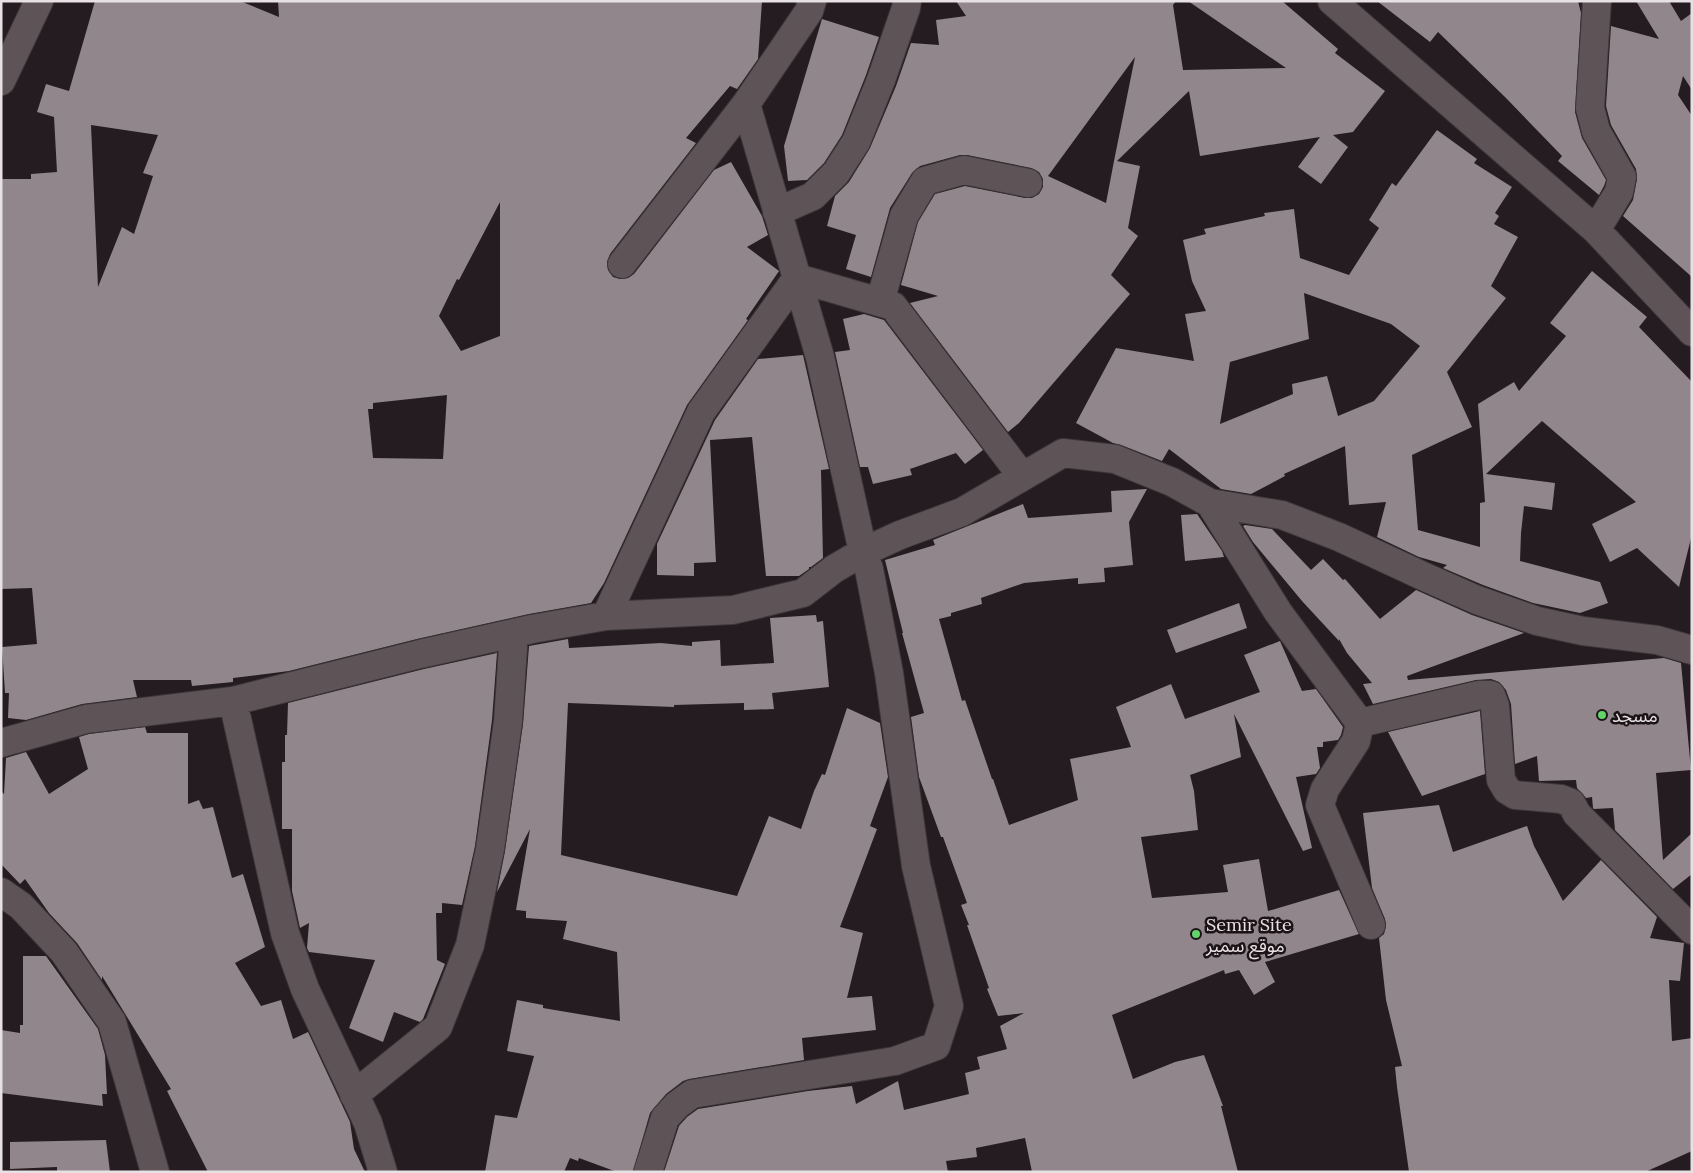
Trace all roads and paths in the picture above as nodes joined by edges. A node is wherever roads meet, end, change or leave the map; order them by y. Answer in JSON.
{"nodes":[{"id":1,"x":39,"y":1,"type":"edge"},
{"id":2,"x":812,"y":1,"type":"edge"},
{"id":3,"x":907,"y":1,"type":"edge"},
{"id":4,"x":1332,"y":1,"type":"edge"},
{"id":5,"x":1598,"y":1,"type":"edge"},
{"id":6,"x":2,"y":80,"type":"edge"},
{"id":7,"x":746,"y":104,"type":"junction"},
{"id":8,"x":1028,"y":184,"type":"dead end"},
{"id":9,"x":777,"y":212,"type":"junction"},
{"id":10,"x":1596,"y":230,"type":"junction"},
{"id":11,"x":622,"y":264,"type":"dead end"},
{"id":12,"x":797,"y":278,"type":"junction"},
{"id":13,"x":880,"y":302,"type":"junction"},
{"id":14,"x":1692,"y":332,"type":"edge"},
{"id":15,"x":1022,"y":476,"type":"junction"},
{"id":16,"x":1210,"y":503,"type":"junction"},
{"id":17,"x":863,"y":552,"type":"junction"},
{"id":18,"x":606,"y":616,"type":"junction"},
{"id":19,"x":514,"y":633,"type":"junction"},
{"id":20,"x":1692,"y":650,"type":"edge"},
{"id":21,"x":233,"y":701,"type":"junction"},
{"id":22,"x":1360,"y":723,"type":"junction"},
{"id":23,"x":1,"y":743,"type":"edge"},
{"id":24,"x":1,"y":892,"type":"edge"},
{"id":25,"x":1371,"y":925,"type":"dead end"},
{"id":26,"x":1692,"y":930,"type":"edge"},
{"id":27,"x":354,"y":1095,"type":"junction"},
{"id":28,"x":155,"y":1172,"type":"edge"},
{"id":29,"x":383,"y":1172,"type":"edge"},
{"id":30,"x":648,"y":1172,"type":"edge"}],
"edges":[{"from":1,"to":6,"type":"street"},
{"from":2,"to":7,"type":"street"},
{"from":3,"to":9,"type":"street"},
{"from":4,"to":10,"type":"street"},
{"from":5,"to":10,"type":"street"},
{"from":7,"to":9,"type":"street"},
{"from":7,"to":11,"type":"street"},
{"from":8,"to":13,"type":"street"},
{"from":9,"to":12,"type":"street"},
{"from":10,"to":14,"type":"street"},
{"from":12,"to":13,"type":"street"},
{"from":12,"to":17,"type":"street"},
{"from":12,"to":18,"type":"street"},
{"from":13,"to":15,"type":"street"},
{"from":15,"to":16,"type":"street"},
{"from":15,"to":17,"type":"street"},
{"from":16,"to":20,"type":"street"},
{"from":16,"to":22,"type":"street"},
{"from":17,"to":18,"type":"street"},
{"from":17,"to":30,"type":"street"},
{"from":18,"to":19,"type":"street"},
{"from":19,"to":21,"type":"street"},
{"from":19,"to":27,"type":"street"},
{"from":21,"to":23,"type":"street"},
{"from":21,"to":27,"type":"street"},
{"from":22,"to":25,"type":"street"},
{"from":22,"to":26,"type":"street"},
{"from":24,"to":28,"type":"street"},
{"from":27,"to":29,"type":"street"}]}
